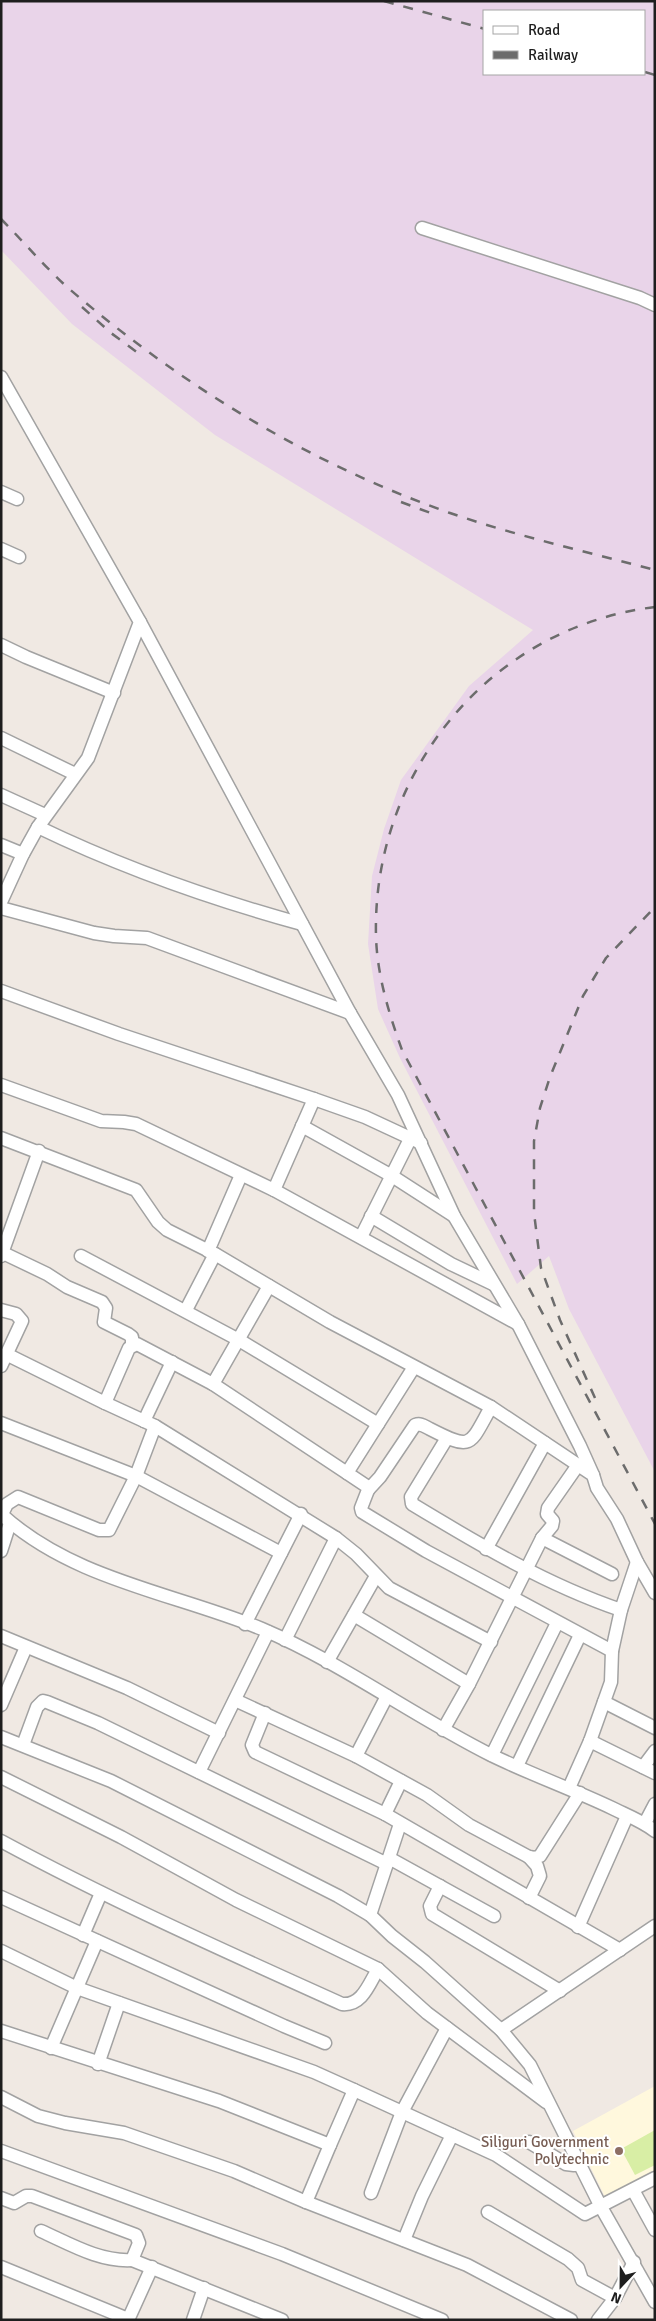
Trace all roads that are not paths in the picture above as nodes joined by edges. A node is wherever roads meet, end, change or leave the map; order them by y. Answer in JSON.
{"nodes":[{"id":1,"x":422,"y":228,"type":"dead end"},
{"id":2,"x":655,"y":305,"type":"edge"},
{"id":3,"x":1,"y":377,"type":"edge"},
{"id":4,"x":1,"y":398,"type":"edge"},
{"id":5,"x":16,"y":404,"type":"junction"},
{"id":6,"x":1,"y":492,"type":"edge"},
{"id":7,"x":17,"y":498,"type":"dead end"},
{"id":8,"x":1,"y":549,"type":"edge"},
{"id":9,"x":19,"y":557,"type":"dead end"},
{"id":10,"x":140,"y":622,"type":"junction"},
{"id":11,"x":1,"y":644,"type":"edge"},
{"id":12,"x":114,"y":693,"type":"junction"},
{"id":13,"x":1,"y":738,"type":"edge"},
{"id":14,"x":75,"y":774,"type":"junction"},
{"id":15,"x":1,"y":795,"type":"edge"},
{"id":16,"x":45,"y":815,"type":"junction"},
{"id":17,"x":38,"y":827,"type":"junction"},
{"id":18,"x":1,"y":845,"type":"edge"},
{"id":19,"x":23,"y":854,"type":"junction"},
{"id":20,"x":1,"y":902,"type":"edge"},
{"id":21,"x":1,"y":908,"type":"edge"},
{"id":22,"x":302,"y":924,"type":"junction"},
{"id":23,"x":1,"y":991,"type":"edge"},
{"id":24,"x":350,"y":1013,"type":"junction"},
{"id":25,"x":1,"y":1085,"type":"edge"},
{"id":26,"x":314,"y":1099,"type":"junction"},
{"id":27,"x":302,"y":1126,"type":"junction"},
{"id":28,"x":1,"y":1138,"type":"edge"},
{"id":29,"x":416,"y":1141,"type":"junction"},
{"id":30,"x":39,"y":1151,"type":"junction"},
{"id":31,"x":241,"y":1175,"type":"junction"},
{"id":32,"x":392,"y":1176,"type":"junction"},
{"id":33,"x":274,"y":1190,"type":"junction"},
{"id":34,"x":372,"y":1216,"type":"junction"},
{"id":35,"x":454,"y":1216,"type":"junction"},
{"id":36,"x":361,"y":1237,"type":"junction"},
{"id":37,"x":211,"y":1252,"type":"junction"},
{"id":38,"x":2,"y":1253,"type":"edge"},
{"id":39,"x":81,"y":1256,"type":"dead end"},
{"id":40,"x":493,"y":1284,"type":"junction"},
{"id":41,"x":269,"y":1286,"type":"junction"},
{"id":42,"x":1,"y":1310,"type":"edge"},
{"id":43,"x":186,"y":1310,"type":"junction"},
{"id":44,"x":518,"y":1324,"type":"junction"},
{"id":45,"x":239,"y":1340,"type":"junction"},
{"id":46,"x":132,"y":1344,"type":"junction"},
{"id":47,"x":6,"y":1354,"type":"junction"},
{"id":48,"x":172,"y":1362,"type":"junction"},
{"id":49,"x":1,"y":1366,"type":"edge"},
{"id":50,"x":414,"y":1367,"type":"junction"},
{"id":51,"x":213,"y":1384,"type":"junction"},
{"id":52,"x":105,"y":1403,"type":"junction"},
{"id":53,"x":490,"y":1407,"type":"junction"},
{"id":54,"x":1,"y":1423,"type":"edge"},
{"id":55,"x":150,"y":1423,"type":"junction"},
{"id":56,"x":378,"y":1424,"type":"junction"},
{"id":57,"x":447,"y":1438,"type":"junction"},
{"id":58,"x":545,"y":1443,"type":"junction"},
{"id":59,"x":578,"y":1465,"type":"junction"},
{"id":60,"x":347,"y":1472,"type":"junction"},
{"id":61,"x":593,"y":1475,"type":"junction"},
{"id":62,"x":136,"y":1476,"type":"junction"},
{"id":63,"x":368,"y":1490,"type":"junction"},
{"id":64,"x":301,"y":1514,"type":"junction"},
{"id":65,"x":4,"y":1517,"type":"edge"},
{"id":66,"x":336,"y":1538,"type":"junction"},
{"id":67,"x":542,"y":1538,"type":"junction"},
{"id":68,"x":486,"y":1548,"type":"junction"},
{"id":69,"x":1,"y":1551,"type":"edge"},
{"id":70,"x":281,"y":1553,"type":"junction"},
{"id":71,"x":637,"y":1562,"type":"junction"},
{"id":72,"x":527,"y":1569,"type":"junction"},
{"id":73,"x":612,"y":1574,"type":"dead end"},
{"id":74,"x":376,"y":1576,"type":"junction"},
{"id":75,"x":655,"y":1593,"type":"edge"},
{"id":76,"x":514,"y":1597,"type":"junction"},
{"id":77,"x":621,"y":1610,"type":"junction"},
{"id":78,"x":354,"y":1615,"type":"junction"},
{"id":79,"x":557,"y":1623,"type":"junction"},
{"id":80,"x":245,"y":1624,"type":"junction"},
{"id":81,"x":268,"y":1632,"type":"junction"},
{"id":82,"x":580,"y":1635,"type":"junction"},
{"id":83,"x":1,"y":1636,"type":"edge"},
{"id":84,"x":285,"y":1640,"type":"junction"},
{"id":85,"x":491,"y":1642,"type":"junction"},
{"id":86,"x":26,"y":1647,"type":"junction"},
{"id":87,"x":612,"y":1651,"type":"junction"},
{"id":88,"x":327,"y":1662,"type":"junction"},
{"id":89,"x":469,"y":1684,"type":"junction"},
{"id":90,"x":4,"y":1689,"type":"edge"},
{"id":91,"x":387,"y":1696,"type":"junction"},
{"id":92,"x":235,"y":1700,"type":"junction"},
{"id":93,"x":604,"y":1702,"type":"junction"},
{"id":94,"x":1,"y":1705,"type":"edge"},
{"id":95,"x":266,"y":1713,"type":"junction"},
{"id":96,"x":653,"y":1723,"type":"edge"},
{"id":97,"x":443,"y":1730,"type":"junction"},
{"id":98,"x":219,"y":1733,"type":"junction"},
{"id":99,"x":1,"y":1737,"type":"edge"},
{"id":100,"x":590,"y":1741,"type":"junction"},
{"id":101,"x":23,"y":1745,"type":"junction"},
{"id":102,"x":655,"y":1751,"type":"edge"},
{"id":103,"x":492,"y":1755,"type":"junction"},
{"id":104,"x":356,"y":1756,"type":"junction"},
{"id":105,"x":517,"y":1766,"type":"junction"},
{"id":106,"x":643,"y":1767,"type":"junction"},
{"id":107,"x":199,"y":1772,"type":"junction"},
{"id":108,"x":655,"y":1773,"type":"edge"},
{"id":109,"x":1,"y":1777,"type":"edge"},
{"id":110,"x":401,"y":1781,"type":"junction"},
{"id":111,"x":575,"y":1791,"type":"junction"},
{"id":112,"x":655,"y":1804,"type":"edge"},
{"id":113,"x":384,"y":1814,"type":"junction"},
{"id":114,"x":627,"y":1816,"type":"junction"},
{"id":115,"x":400,"y":1824,"type":"junction"},
{"id":116,"x":650,"y":1827,"type":"edge"},
{"id":117,"x":1,"y":1840,"type":"edge"},
{"id":118,"x":529,"y":1857,"type":"junction"},
{"id":119,"x":388,"y":1861,"type":"junction"},
{"id":120,"x":440,"y":1886,"type":"junction"},
{"id":121,"x":101,"y":1893,"type":"junction"},
{"id":122,"x":1,"y":1897,"type":"edge"},
{"id":123,"x":529,"y":1898,"type":"junction"},
{"id":124,"x":370,"y":1916,"type":"junction"},
{"id":125,"x":494,"y":1916,"type":"dead end"},
{"id":126,"x":655,"y":1926,"type":"edge"},
{"id":127,"x":578,"y":1927,"type":"junction"},
{"id":128,"x":82,"y":1934,"type":"junction"},
{"id":129,"x":97,"y":1941,"type":"junction"},
{"id":130,"x":620,"y":1950,"type":"junction"},
{"id":131,"x":1,"y":1951,"type":"edge"},
{"id":132,"x":378,"y":1969,"type":"junction"},
{"id":133,"x":77,"y":1988,"type":"junction"},
{"id":134,"x":560,"y":1991,"type":"junction"},
{"id":135,"x":120,"y":2003,"type":"junction"},
{"id":136,"x":447,"y":2028,"type":"junction"},
{"id":137,"x":501,"y":2030,"type":"junction"},
{"id":138,"x":1,"y":2031,"type":"edge"},
{"id":139,"x":325,"y":2043,"type":"dead end"},
{"id":140,"x":51,"y":2048,"type":"junction"},
{"id":141,"x":98,"y":2064,"type":"junction"},
{"id":142,"x":354,"y":2090,"type":"junction"},
{"id":143,"x":1,"y":2097,"type":"edge"},
{"id":144,"x":549,"y":2104,"type":"junction"},
{"id":145,"x":402,"y":2112,"type":"junction"},
{"id":146,"x":452,"y":2135,"type":"junction"},
{"id":147,"x":529,"y":2142,"type":"dead end"},
{"id":148,"x":330,"y":2145,"type":"junction"},
{"id":149,"x":1,"y":2151,"type":"edge"},
{"id":150,"x":579,"y":2162,"type":"junction"},
{"id":151,"x":655,"y":2178,"type":"edge"},
{"id":152,"x":634,"y":2187,"type":"junction"},
{"id":153,"x":371,"y":2193,"type":"dead end"},
{"id":154,"x":1,"y":2198,"type":"edge"},
{"id":155,"x":306,"y":2202,"type":"junction"},
{"id":156,"x":601,"y":2207,"type":"junction"},
{"id":157,"x":488,"y":2212,"type":"dead end"},
{"id":158,"x":655,"y":2230,"type":"edge"},
{"id":159,"x":41,"y":2231,"type":"dead end"},
{"id":160,"x":404,"y":2240,"type":"junction"},
{"id":161,"x":132,"y":2260,"type":"junction"},
{"id":162,"x":634,"y":2262,"type":"junction"},
{"id":163,"x":152,"y":2267,"type":"junction"},
{"id":164,"x":1,"y":2268,"type":"edge"},
{"id":165,"x":204,"y":2288,"type":"junction"},
{"id":166,"x":615,"y":2298,"type":"junction"},
{"id":167,"x":655,"y":2302,"type":"edge"},
{"id":168,"x":128,"y":2320,"type":"edge"},
{"id":169,"x":193,"y":2320,"type":"edge"},
{"id":170,"x":282,"y":2320,"type":"edge"},
{"id":171,"x":442,"y":2320,"type":"edge"},
{"id":172,"x":571,"y":2320,"type":"edge"},
{"id":173,"x":598,"y":2320,"type":"edge"}],
"edges":[{"from":1,"to":2,"type":"street"},
{"from":3,"to":5,"type":"street"},
{"from":4,"to":5,"type":"street"},
{"from":5,"to":10,"type":"street"},
{"from":6,"to":7,"type":"street"},
{"from":8,"to":9,"type":"street"},
{"from":10,"to":12,"type":"street"},
{"from":10,"to":22,"type":"street"},
{"from":11,"to":12,"type":"street"},
{"from":12,"to":14,"type":"street"},
{"from":13,"to":14,"type":"street"},
{"from":14,"to":16,"type":"street"},
{"from":15,"to":16,"type":"street"},
{"from":16,"to":17,"type":"street"},
{"from":17,"to":19,"type":"street"},
{"from":17,"to":22,"type":"street"},
{"from":18,"to":19,"type":"street"},
{"from":19,"to":20,"type":"street"},
{"from":21,"to":24,"type":"street"},
{"from":22,"to":24,"type":"street"},
{"from":23,"to":26,"type":"street"},
{"from":24,"to":29,"type":"street"},
{"from":25,"to":31,"type":"street"},
{"from":26,"to":27,"type":"street"},
{"from":26,"to":29,"type":"street"},
{"from":27,"to":32,"type":"street"},
{"from":27,"to":33,"type":"street"},
{"from":28,"to":30,"type":"street"},
{"from":29,"to":32,"type":"street"},
{"from":29,"to":35,"type":"street"},
{"from":30,"to":37,"type":"street"},
{"from":30,"to":38,"type":"street"},
{"from":31,"to":33,"type":"street"},
{"from":31,"to":37,"type":"street"},
{"from":32,"to":34,"type":"street"},
{"from":32,"to":35,"type":"street"},
{"from":33,"to":36,"type":"street"},
{"from":34,"to":36,"type":"street"},
{"from":34,"to":40,"type":"street"},
{"from":35,"to":40,"type":"street"},
{"from":36,"to":44,"type":"street"},
{"from":37,"to":41,"type":"street"},
{"from":37,"to":43,"type":"street"},
{"from":38,"to":46,"type":"street"},
{"from":39,"to":43,"type":"street"},
{"from":40,"to":44,"type":"street"},
{"from":41,"to":45,"type":"street"},
{"from":41,"to":50,"type":"street"},
{"from":42,"to":47,"type":"street"},
{"from":43,"to":45,"type":"street"},
{"from":44,"to":61,"type":"street"},
{"from":45,"to":51,"type":"street"},
{"from":45,"to":56,"type":"street"},
{"from":46,"to":48,"type":"street"},
{"from":46,"to":52,"type":"street"},
{"from":47,"to":49,"type":"street"},
{"from":47,"to":52,"type":"street"},
{"from":48,"to":51,"type":"street"},
{"from":48,"to":55,"type":"street"},
{"from":50,"to":53,"type":"street"},
{"from":50,"to":56,"type":"street"},
{"from":51,"to":60,"type":"street"},
{"from":52,"to":55,"type":"street"},
{"from":53,"to":57,"type":"street"},
{"from":53,"to":58,"type":"street"},
{"from":54,"to":62,"type":"street"},
{"from":55,"to":62,"type":"street"},
{"from":55,"to":64,"type":"street"},
{"from":56,"to":60,"type":"street"},
{"from":57,"to":63,"type":"street"},
{"from":57,"to":68,"type":"street"},
{"from":58,"to":59,"type":"street"},
{"from":58,"to":68,"type":"street"},
{"from":59,"to":61,"type":"street"},
{"from":59,"to":67,"type":"street"},
{"from":60,"to":63,"type":"street"},
{"from":61,"to":71,"type":"street"},
{"from":62,"to":65,"type":"street"},
{"from":62,"to":70,"type":"street"},
{"from":63,"to":76,"type":"street"},
{"from":64,"to":66,"type":"street"},
{"from":64,"to":70,"type":"street"},
{"from":65,"to":69,"type":"street"},
{"from":65,"to":80,"type":"street"},
{"from":66,"to":74,"type":"street"},
{"from":66,"to":84,"type":"street"},
{"from":67,"to":72,"type":"street"},
{"from":67,"to":73,"type":"street"},
{"from":68,"to":72,"type":"street"},
{"from":70,"to":80,"type":"street"},
{"from":71,"to":75,"type":"street"},
{"from":71,"to":77,"type":"street"},
{"from":72,"to":76,"type":"street"},
{"from":72,"to":77,"type":"street"},
{"from":74,"to":78,"type":"street"},
{"from":74,"to":85,"type":"street"},
{"from":76,"to":79,"type":"street"},
{"from":76,"to":85,"type":"street"},
{"from":77,"to":87,"type":"street"},
{"from":78,"to":88,"type":"street"},
{"from":78,"to":89,"type":"street"},
{"from":79,"to":82,"type":"street"},
{"from":79,"to":103,"type":"street"},
{"from":80,"to":81,"type":"street"},
{"from":81,"to":84,"type":"street"},
{"from":81,"to":92,"type":"street"},
{"from":82,"to":87,"type":"street"},
{"from":82,"to":105,"type":"street"},
{"from":83,"to":86,"type":"street"},
{"from":84,"to":88,"type":"street"},
{"from":85,"to":89,"type":"street"},
{"from":86,"to":90,"type":"street"},
{"from":86,"to":98,"type":"street"},
{"from":87,"to":93,"type":"street"},
{"from":88,"to":91,"type":"street"},
{"from":89,"to":97,"type":"street"},
{"from":90,"to":94,"type":"street"},
{"from":91,"to":97,"type":"street"},
{"from":91,"to":104,"type":"street"},
{"from":92,"to":95,"type":"street"},
{"from":92,"to":98,"type":"street"},
{"from":93,"to":96,"type":"street"},
{"from":93,"to":100,"type":"street"},
{"from":95,"to":104,"type":"street"},
{"from":95,"to":113,"type":"street"},
{"from":97,"to":103,"type":"street"},
{"from":98,"to":107,"type":"street"},
{"from":99,"to":101,"type":"street"},
{"from":100,"to":106,"type":"street"},
{"from":100,"to":111,"type":"street"},
{"from":101,"to":107,"type":"street"},
{"from":101,"to":124,"type":"street"},
{"from":102,"to":106,"type":"street"},
{"from":103,"to":105,"type":"street"},
{"from":104,"to":110,"type":"street"},
{"from":105,"to":111,"type":"street"},
{"from":106,"to":108,"type":"street"},
{"from":107,"to":119,"type":"street"},
{"from":109,"to":132,"type":"street"},
{"from":110,"to":113,"type":"street"},
{"from":110,"to":118,"type":"street"},
{"from":111,"to":114,"type":"street"},
{"from":111,"to":118,"type":"street"},
{"from":112,"to":116,"type":"street"},
{"from":113,"to":115,"type":"street"},
{"from":114,"to":116,"type":"street"},
{"from":114,"to":127,"type":"street"},
{"from":115,"to":119,"type":"street"},
{"from":115,"to":123,"type":"street"},
{"from":117,"to":121,"type":"street"},
{"from":118,"to":123,"type":"street"},
{"from":119,"to":120,"type":"street"},
{"from":119,"to":124,"type":"street"},
{"from":120,"to":125,"type":"street"},
{"from":120,"to":134,"type":"street"},
{"from":121,"to":128,"type":"street"},
{"from":121,"to":132,"type":"street"},
{"from":122,"to":128,"type":"street"},
{"from":123,"to":127,"type":"street"},
{"from":124,"to":137,"type":"street"},
{"from":126,"to":130,"type":"street"},
{"from":127,"to":130,"type":"street"},
{"from":128,"to":129,"type":"street"},
{"from":129,"to":133,"type":"street"},
{"from":129,"to":139,"type":"street"},
{"from":130,"to":134,"type":"street"},
{"from":131,"to":133,"type":"street"},
{"from":132,"to":136,"type":"street"},
{"from":133,"to":135,"type":"street"},
{"from":133,"to":140,"type":"street"},
{"from":134,"to":137,"type":"street"},
{"from":135,"to":141,"type":"street"},
{"from":135,"to":142,"type":"street"},
{"from":136,"to":144,"type":"street"},
{"from":136,"to":145,"type":"street"},
{"from":137,"to":144,"type":"street"},
{"from":138,"to":140,"type":"street"},
{"from":140,"to":141,"type":"street"},
{"from":141,"to":148,"type":"street"},
{"from":142,"to":145,"type":"street"},
{"from":142,"to":148,"type":"street"},
{"from":143,"to":155,"type":"street"},
{"from":144,"to":150,"type":"street"},
{"from":145,"to":146,"type":"street"},
{"from":145,"to":153,"type":"street"},
{"from":146,"to":156,"type":"street"},
{"from":146,"to":160,"type":"street"},
{"from":147,"to":150,"type":"street"},
{"from":148,"to":155,"type":"street"},
{"from":149,"to":171,"type":"street"},
{"from":150,"to":156,"type":"street"},
{"from":151,"to":152,"type":"street"},
{"from":152,"to":156,"type":"street"},
{"from":152,"to":158,"type":"street"},
{"from":154,"to":161,"type":"street"},
{"from":155,"to":160,"type":"street"},
{"from":156,"to":162,"type":"street"},
{"from":157,"to":166,"type":"street"},
{"from":159,"to":161,"type":"street"},
{"from":160,"to":172,"type":"street"},
{"from":161,"to":163,"type":"street"},
{"from":162,"to":166,"type":"street"},
{"from":162,"to":167,"type":"street"},
{"from":163,"to":165,"type":"street"},
{"from":163,"to":168,"type":"street"},
{"from":164,"to":168,"type":"street"},
{"from":165,"to":169,"type":"street"},
{"from":165,"to":170,"type":"street"},
{"from":166,"to":173,"type":"street"}]}
